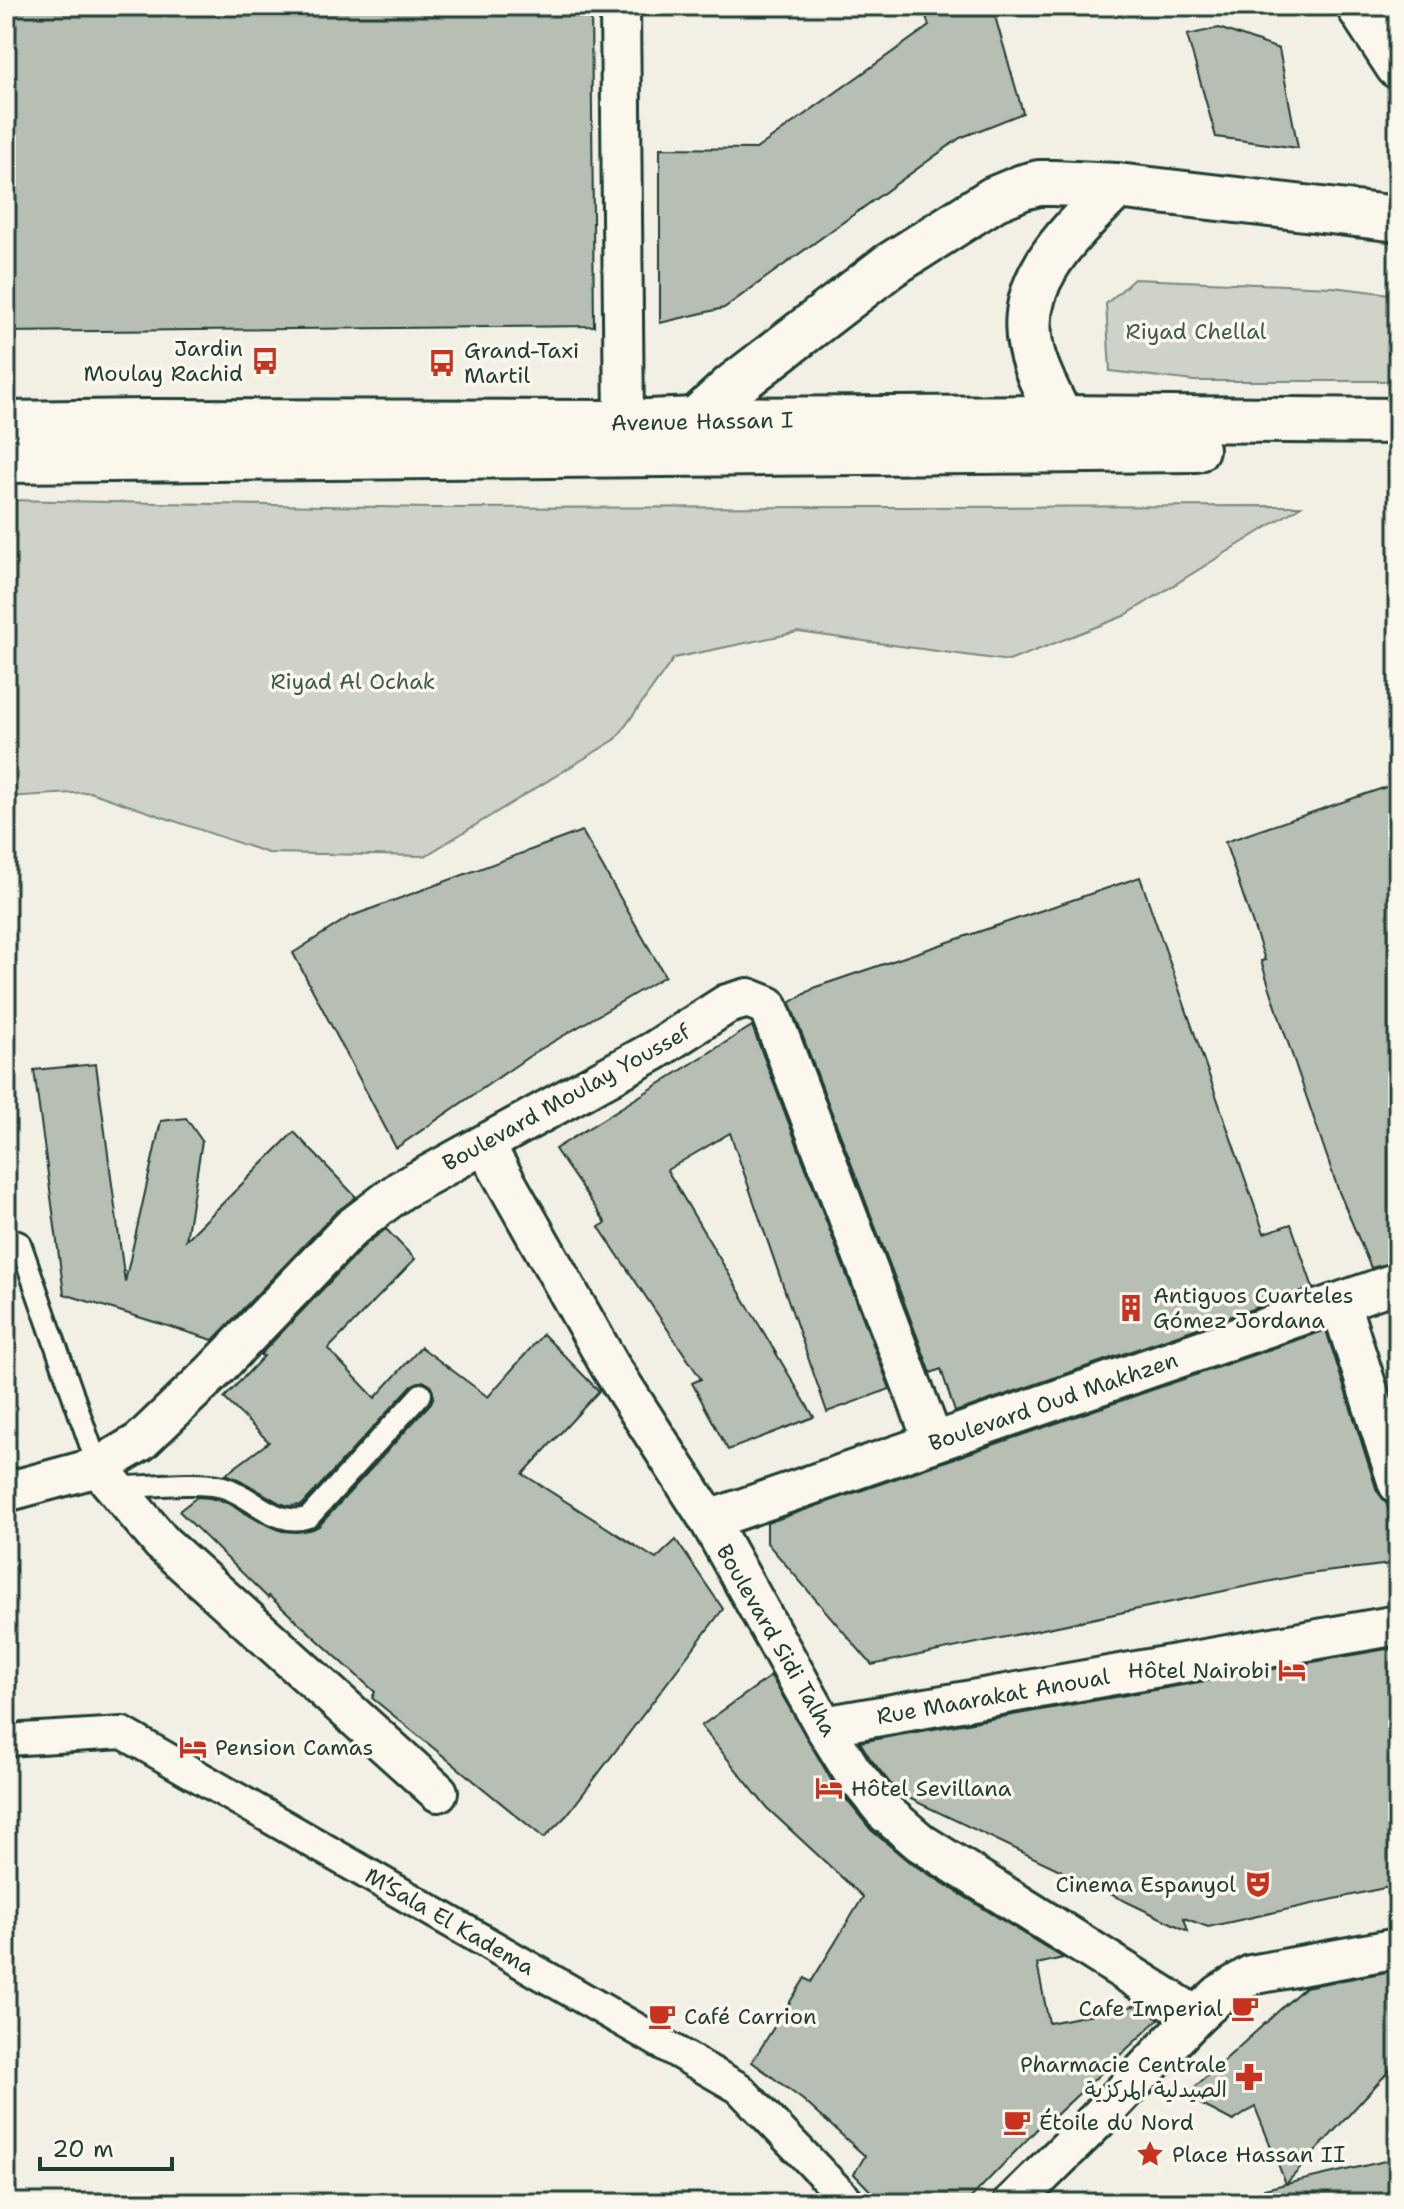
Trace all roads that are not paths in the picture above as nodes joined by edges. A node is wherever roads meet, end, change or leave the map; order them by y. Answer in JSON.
{"nodes":[{"id":1,"x":620,"y":6,"type":"edge"},
{"id":2,"x":1359,"y":6,"type":"edge"},
{"id":3,"x":1398,"y":66,"type":"edge"},
{"id":4,"x":1117,"y":186,"type":"junction"},
{"id":5,"x":1398,"y":191,"type":"edge"},
{"id":6,"x":1342,"y":214,"type":"junction"},
{"id":7,"x":1398,"y":219,"type":"edge"},
{"id":8,"x":1060,"y":418,"type":"junction"},
{"id":9,"x":696,"y":420,"type":"junction"},
{"id":10,"x":1398,"y":421,"type":"edge"},
{"id":11,"x":624,"y":423,"type":"junction"},
{"id":12,"x":6,"y":424,"type":"edge"},
{"id":13,"x":1398,"y":451,"type":"edge"},
{"id":14,"x":6,"y":460,"type":"edge"},
{"id":15,"x":485,"y":1145,"type":"junction"},
{"id":16,"x":6,"y":1237,"type":"edge"},
{"id":17,"x":1398,"y":1282,"type":"edge"},
{"id":18,"x":1340,"y":1303,"type":"junction"},
{"id":19,"x":421,"y":1394,"type":"dead end"},
{"id":20,"x":933,"y":1441,"type":"junction"},
{"id":21,"x":107,"y":1477,"type":"junction"},
{"id":22,"x":1398,"y":1484,"type":"edge"},
{"id":23,"x":6,"y":1492,"type":"edge"},
{"id":24,"x":709,"y":1520,"type":"junction"},
{"id":25,"x":1398,"y":1625,"type":"edge"},
{"id":26,"x":824,"y":1726,"type":"junction"},
{"id":27,"x":6,"y":1740,"type":"edge"},
{"id":28,"x":438,"y":1792,"type":"dead end"},
{"id":29,"x":1398,"y":1948,"type":"edge"},
{"id":30,"x":1196,"y":2016,"type":"junction"},
{"id":31,"x":850,"y":2203,"type":"edge"},
{"id":32,"x":1013,"y":2203,"type":"edge"}],
"edges":[{"from":1,"to":11,"type":"street"},
{"from":2,"to":3,"type":"main road"},
{"from":4,"to":6,"type":"main road"},
{"from":4,"to":8,"type":"main road"},
{"from":4,"to":9,"type":"main road"},
{"from":5,"to":6,"type":"main road"},
{"from":6,"to":7,"type":"main road"},
{"from":8,"to":9,"type":"main road","name":"Avenue Hassan I"},
{"from":8,"to":10,"type":"main road","name":"Avenue Hassan I"},
{"from":9,"to":11,"type":"main road","name":"Avenue Hassan I"},
{"from":11,"to":12,"type":"main road","name":"Avenue Hassan I"},
{"from":13,"to":14,"type":"main road","name":"Avenue Hassan I"},
{"from":15,"to":20,"type":"street","name":"Boulevard Moulay Youssef"},
{"from":15,"to":21,"type":"street","name":"Boulevard Moulay Youssef"},
{"from":15,"to":24,"type":"street","name":"Boulevard Sidi Talha"},
{"from":16,"to":21,"type":"lane"},
{"from":17,"to":18,"type":"street","name":"Boulevard Oud Makhzen"},
{"from":18,"to":20,"type":"street","name":"Boulevard Oud Makhzen"},
{"from":18,"to":22,"type":"street"},
{"from":19,"to":21,"type":"lane"},
{"from":20,"to":24,"type":"street","name":"Boulevard Oud Makhzen"},
{"from":21,"to":23,"type":"street","name":"Boulevard Moulay Youssef"},
{"from":21,"to":28,"type":"street"},
{"from":24,"to":26,"type":"street","name":"Boulevard Sidi Talha"},
{"from":25,"to":26,"type":"street","name":"Rue Maarakat Anoual"},
{"from":26,"to":30,"type":"street","name":"Boulevard Sidi Talha"},
{"from":27,"to":31,"type":"street","name":"M’Sala El Kadema"},
{"from":29,"to":30,"type":"street"},
{"from":30,"to":32,"type":"street"}]}
